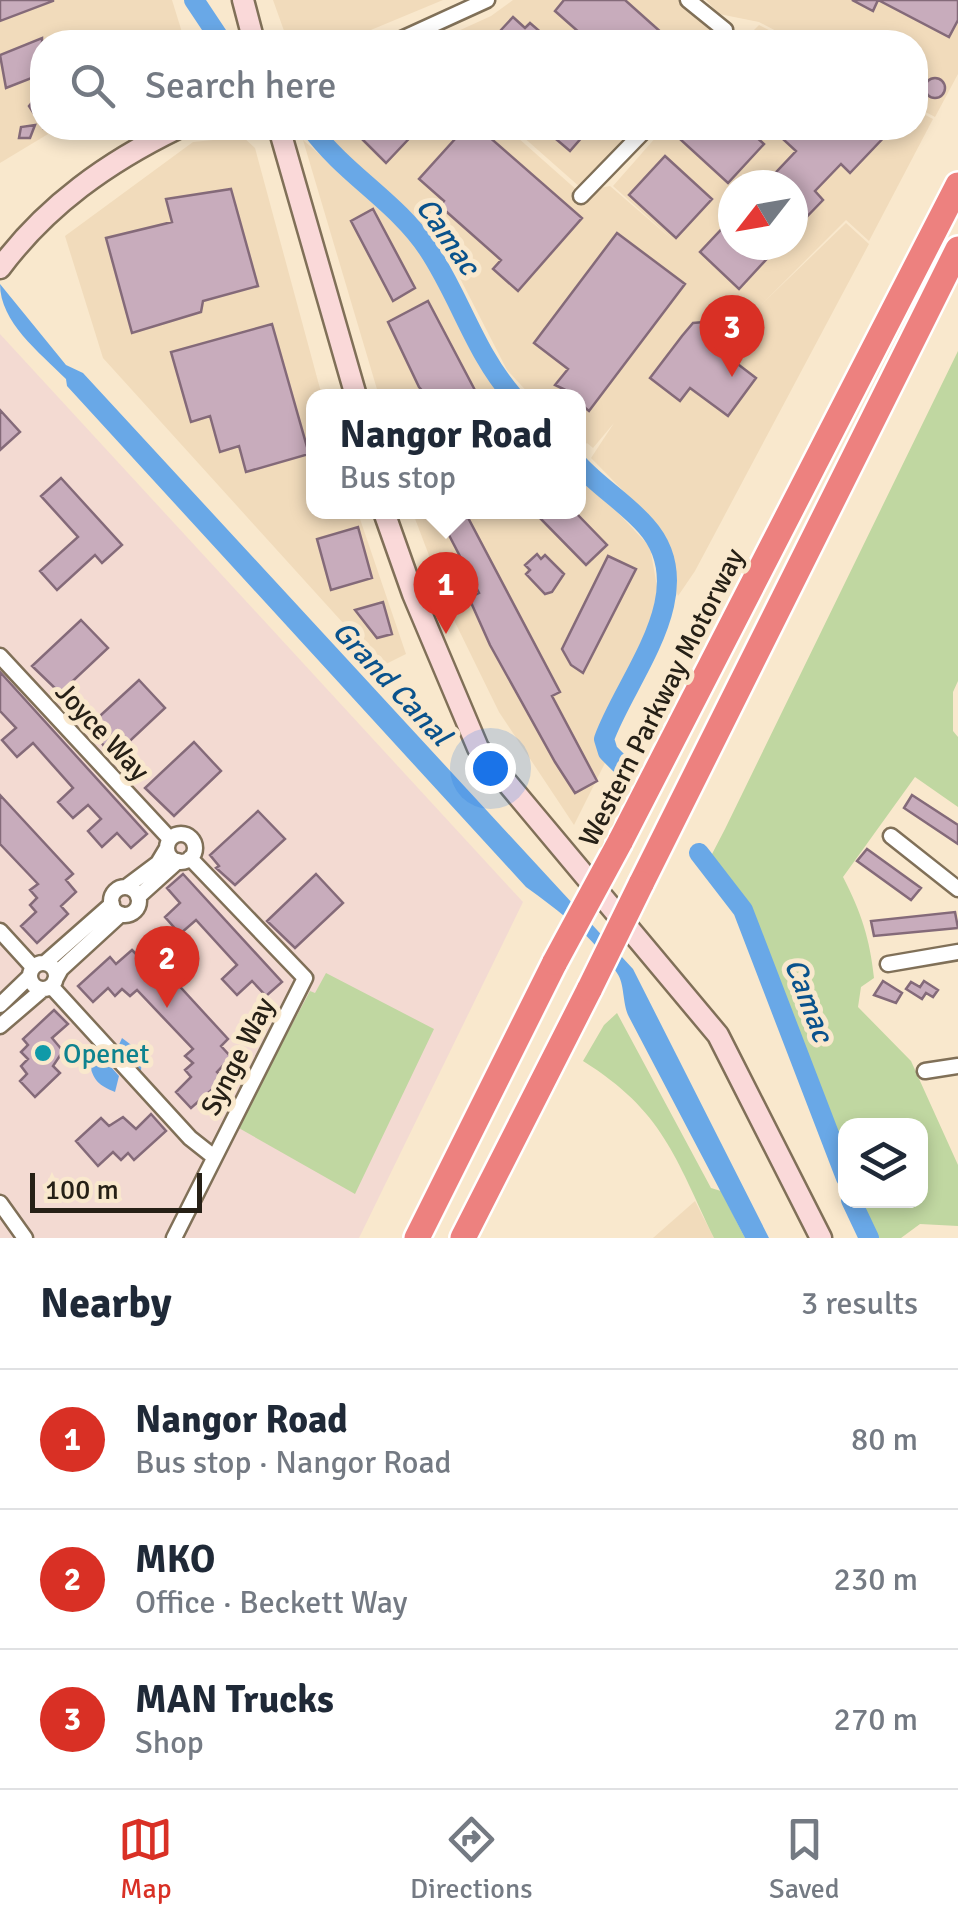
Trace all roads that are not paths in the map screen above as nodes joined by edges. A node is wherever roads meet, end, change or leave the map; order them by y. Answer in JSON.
{"nodes":[{"id":1,"x":243,"y":0,"type":"edge"},
{"id":2,"x":486,"y":0,"type":"edge"},
{"id":3,"x":688,"y":0,"type":"edge"},
{"id":4,"x":252,"y":30,"type":"edge"},
{"id":5,"x":421,"y":30,"type":"edge"},
{"id":6,"x":725,"y":30,"type":"edge"},
{"id":7,"x":155,"y":140,"type":"edge"},
{"id":8,"x":282,"y":140,"type":"edge"},
{"id":9,"x":634,"y":140,"type":"edge"},
{"id":10,"x":958,"y":185,"type":"edge"},
{"id":11,"x":580,"y":196,"type":"dead end"},
{"id":12,"x":958,"y":249,"type":"edge"},
{"id":13,"x":6,"y":260,"type":"edge"},
{"id":14,"x":354,"y":389,"type":"edge"},
{"id":15,"x":386,"y":519,"type":"edge"},
{"id":16,"x":0,"y":656,"type":"edge"},
{"id":17,"x":891,"y":836,"type":"dead end"},
{"id":18,"x":169,"y":844,"type":"junction"},
{"id":19,"x":184,"y":859,"type":"junction"},
{"id":20,"x":958,"y":889,"type":"edge"},
{"id":21,"x":132,"y":892,"type":"junction"},
{"id":22,"x":116,"y":909,"type":"junction"},
{"id":23,"x":0,"y":931,"type":"edge"},
{"id":24,"x":958,"y":952,"type":"edge"},
{"id":25,"x":888,"y":964,"type":"dead end"},
{"id":26,"x":36,"y":969,"type":"junction"},
{"id":27,"x":50,"y":985,"type":"junction"},
{"id":28,"x":0,"y":1005,"type":"edge"},
{"id":29,"x":0,"y":1026,"type":"edge"},
{"id":30,"x":958,"y":1066,"type":"edge"},
{"id":31,"x":926,"y":1071,"type":"dead end"},
{"id":32,"x":214,"y":1157,"type":"junction"},
{"id":33,"x":0,"y":1203,"type":"edge"},
{"id":34,"x":25,"y":1238,"type":"edge"},
{"id":35,"x":174,"y":1238,"type":"edge"},
{"id":36,"x":417,"y":1238,"type":"edge"},
{"id":37,"x":463,"y":1238,"type":"edge"},
{"id":38,"x":820,"y":1238,"type":"edge"}],
"edges":[{"from":1,"to":4,"type":"main road"},
{"from":2,"to":5,"type":"street"},
{"from":3,"to":6,"type":"street"},
{"from":7,"to":13,"type":"main road"},
{"from":8,"to":14,"type":"main road"},
{"from":9,"to":11,"type":"street"},
{"from":10,"to":36,"type":"highway","name":"Western Parkway Motorway","bridge":true},
{"from":12,"to":37,"type":"highway","bridge":true},
{"from":15,"to":38,"type":"main road"},
{"from":16,"to":18,"type":"street","name":"Joyce Way"},
{"from":17,"to":20,"type":"street"},
{"from":18,"to":19,"type":"street"},
{"from":18,"to":19,"type":"street"},
{"from":18,"to":21,"type":"street"},
{"from":19,"to":21,"type":"street"},
{"from":19,"to":32,"type":"street","name":"Synge Way"},
{"from":21,"to":22,"type":"street"},
{"from":21,"to":22,"type":"street"},
{"from":22,"to":26,"type":"street"},
{"from":22,"to":27,"type":"street"},
{"from":23,"to":26,"type":"street"},
{"from":24,"to":25,"type":"street"},
{"from":26,"to":27,"type":"street"},
{"from":26,"to":27,"type":"street"},
{"from":26,"to":28,"type":"street"},
{"from":27,"to":29,"type":"street"},
{"from":27,"to":32,"type":"street"},
{"from":30,"to":31,"type":"street"},
{"from":32,"to":35,"type":"street","name":"Synge Way"},
{"from":33,"to":34,"type":"street"}]}
